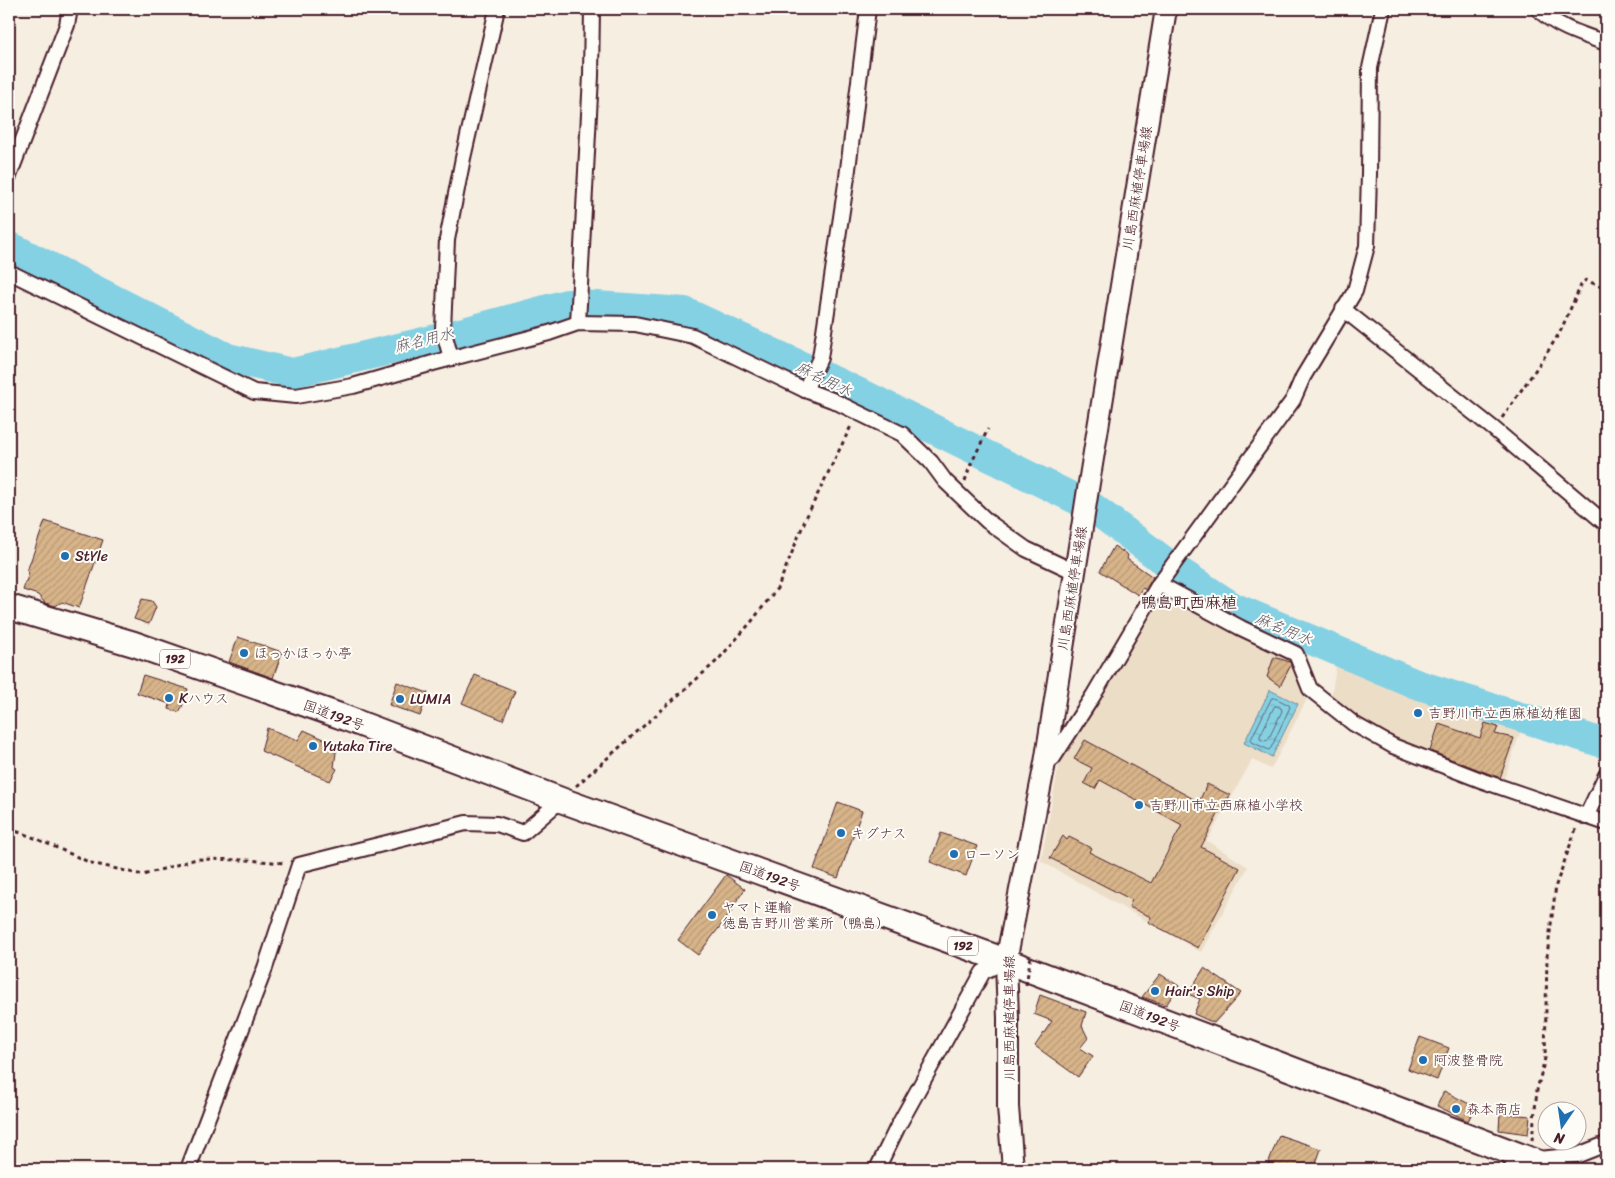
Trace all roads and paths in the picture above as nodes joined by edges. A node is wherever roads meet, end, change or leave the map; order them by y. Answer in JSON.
{"nodes":[{"id":1,"x":70,"y":9,"type":"edge"},
{"id":2,"x":497,"y":9,"type":"edge"},
{"id":3,"x":592,"y":9,"type":"edge"},
{"id":4,"x":868,"y":9,"type":"edge"},
{"id":5,"x":1166,"y":9,"type":"edge"},
{"id":6,"x":1383,"y":9,"type":"edge"},
{"id":7,"x":1538,"y":9,"type":"edge"},
{"id":8,"x":1606,"y":43,"type":"edge"},
{"id":9,"x":9,"y":176,"type":"edge"},
{"id":10,"x":9,"y":272,"type":"edge"},
{"id":11,"x":1606,"y":289,"type":"edge"},
{"id":12,"x":1343,"y":309,"type":"junction"},
{"id":13,"x":578,"y":323,"type":"junction"},
{"id":14,"x":450,"y":355,"type":"junction"},
{"id":15,"x":805,"y":390,"type":"junction"},
{"id":16,"x":858,"y":413,"type":"junction"},
{"id":17,"x":988,"y":429,"type":"dead end"},
{"id":18,"x":1494,"y":429,"type":"junction"},
{"id":19,"x":970,"y":466,"type":"dead end"},
{"id":20,"x":1606,"y":524,"type":"edge"},
{"id":21,"x":1075,"y":572,"type":"junction"},
{"id":22,"x":1161,"y":581,"type":"junction"},
{"id":23,"x":9,"y":607,"type":"edge"},
{"id":24,"x":1045,"y":763,"type":"junction"},
{"id":25,"x":1606,"y":775,"type":"edge"},
{"id":26,"x":561,"y":800,"type":"junction"},
{"id":27,"x":1586,"y":817,"type":"junction"},
{"id":28,"x":1606,"y":824,"type":"edge"},
{"id":29,"x":9,"y":829,"type":"edge"},
{"id":30,"x":299,"y":865,"type":"junction"},
{"id":31,"x":1031,"y":955,"type":"dead end"},
{"id":32,"x":1006,"y":961,"type":"junction"},
{"id":33,"x":1026,"y":985,"type":"dead end"},
{"id":34,"x":1606,"y":1144,"type":"edge"},
{"id":35,"x":1521,"y":1165,"type":"edge"},
{"id":36,"x":188,"y":1169,"type":"edge"},
{"id":37,"x":877,"y":1169,"type":"edge"},
{"id":38,"x":1013,"y":1169,"type":"edge"},
{"id":39,"x":1555,"y":1169,"type":"edge"}],
"edges":[{"from":1,"to":9,"type":"street"},
{"from":2,"to":14,"type":"street"},
{"from":3,"to":13,"type":"street"},
{"from":4,"to":15,"type":"street"},
{"from":5,"to":21,"type":"main road","name":"川島西麻植停車場線"},
{"from":6,"to":12,"type":"street"},
{"from":7,"to":8,"type":"street"},
{"from":10,"to":14,"type":"street"},
{"from":11,"to":18,"type":"path"},
{"from":12,"to":18,"type":"street"},
{"from":12,"to":22,"type":"street"},
{"from":13,"to":14,"type":"street"},
{"from":13,"to":15,"type":"street"},
{"from":15,"to":16,"type":"street"},
{"from":16,"to":21,"type":"street"},
{"from":16,"to":26,"type":"path"},
{"from":17,"to":19,"type":"path"},
{"from":18,"to":20,"type":"street"},
{"from":21,"to":24,"type":"main road","name":"川島西麻植停車場線"},
{"from":22,"to":24,"type":"street"},
{"from":22,"to":27,"type":"street"},
{"from":23,"to":26,"type":"highway","name":"国道192号","number":"192"},
{"from":24,"to":32,"type":"main road","name":"川島西麻植停車場線"},
{"from":25,"to":27,"type":"street"},
{"from":26,"to":30,"type":"street"},
{"from":26,"to":32,"type":"highway","name":"国道192号","number":"192"},
{"from":27,"to":28,"type":"street"},
{"from":27,"to":35,"type":"path"},
{"from":29,"to":30,"type":"path"},
{"from":30,"to":36,"type":"street"},
{"from":31,"to":33,"type":"path","bridge":true},
{"from":32,"to":35,"type":"highway","name":"国道192号","number":"192"},
{"from":32,"to":37,"type":"street"},
{"from":32,"to":38,"type":"main road","name":"川島西麻植停車場線"},
{"from":34,"to":35,"type":"street"},
{"from":35,"to":39,"type":"highway","name":"国道192号","number":"192"}]}
